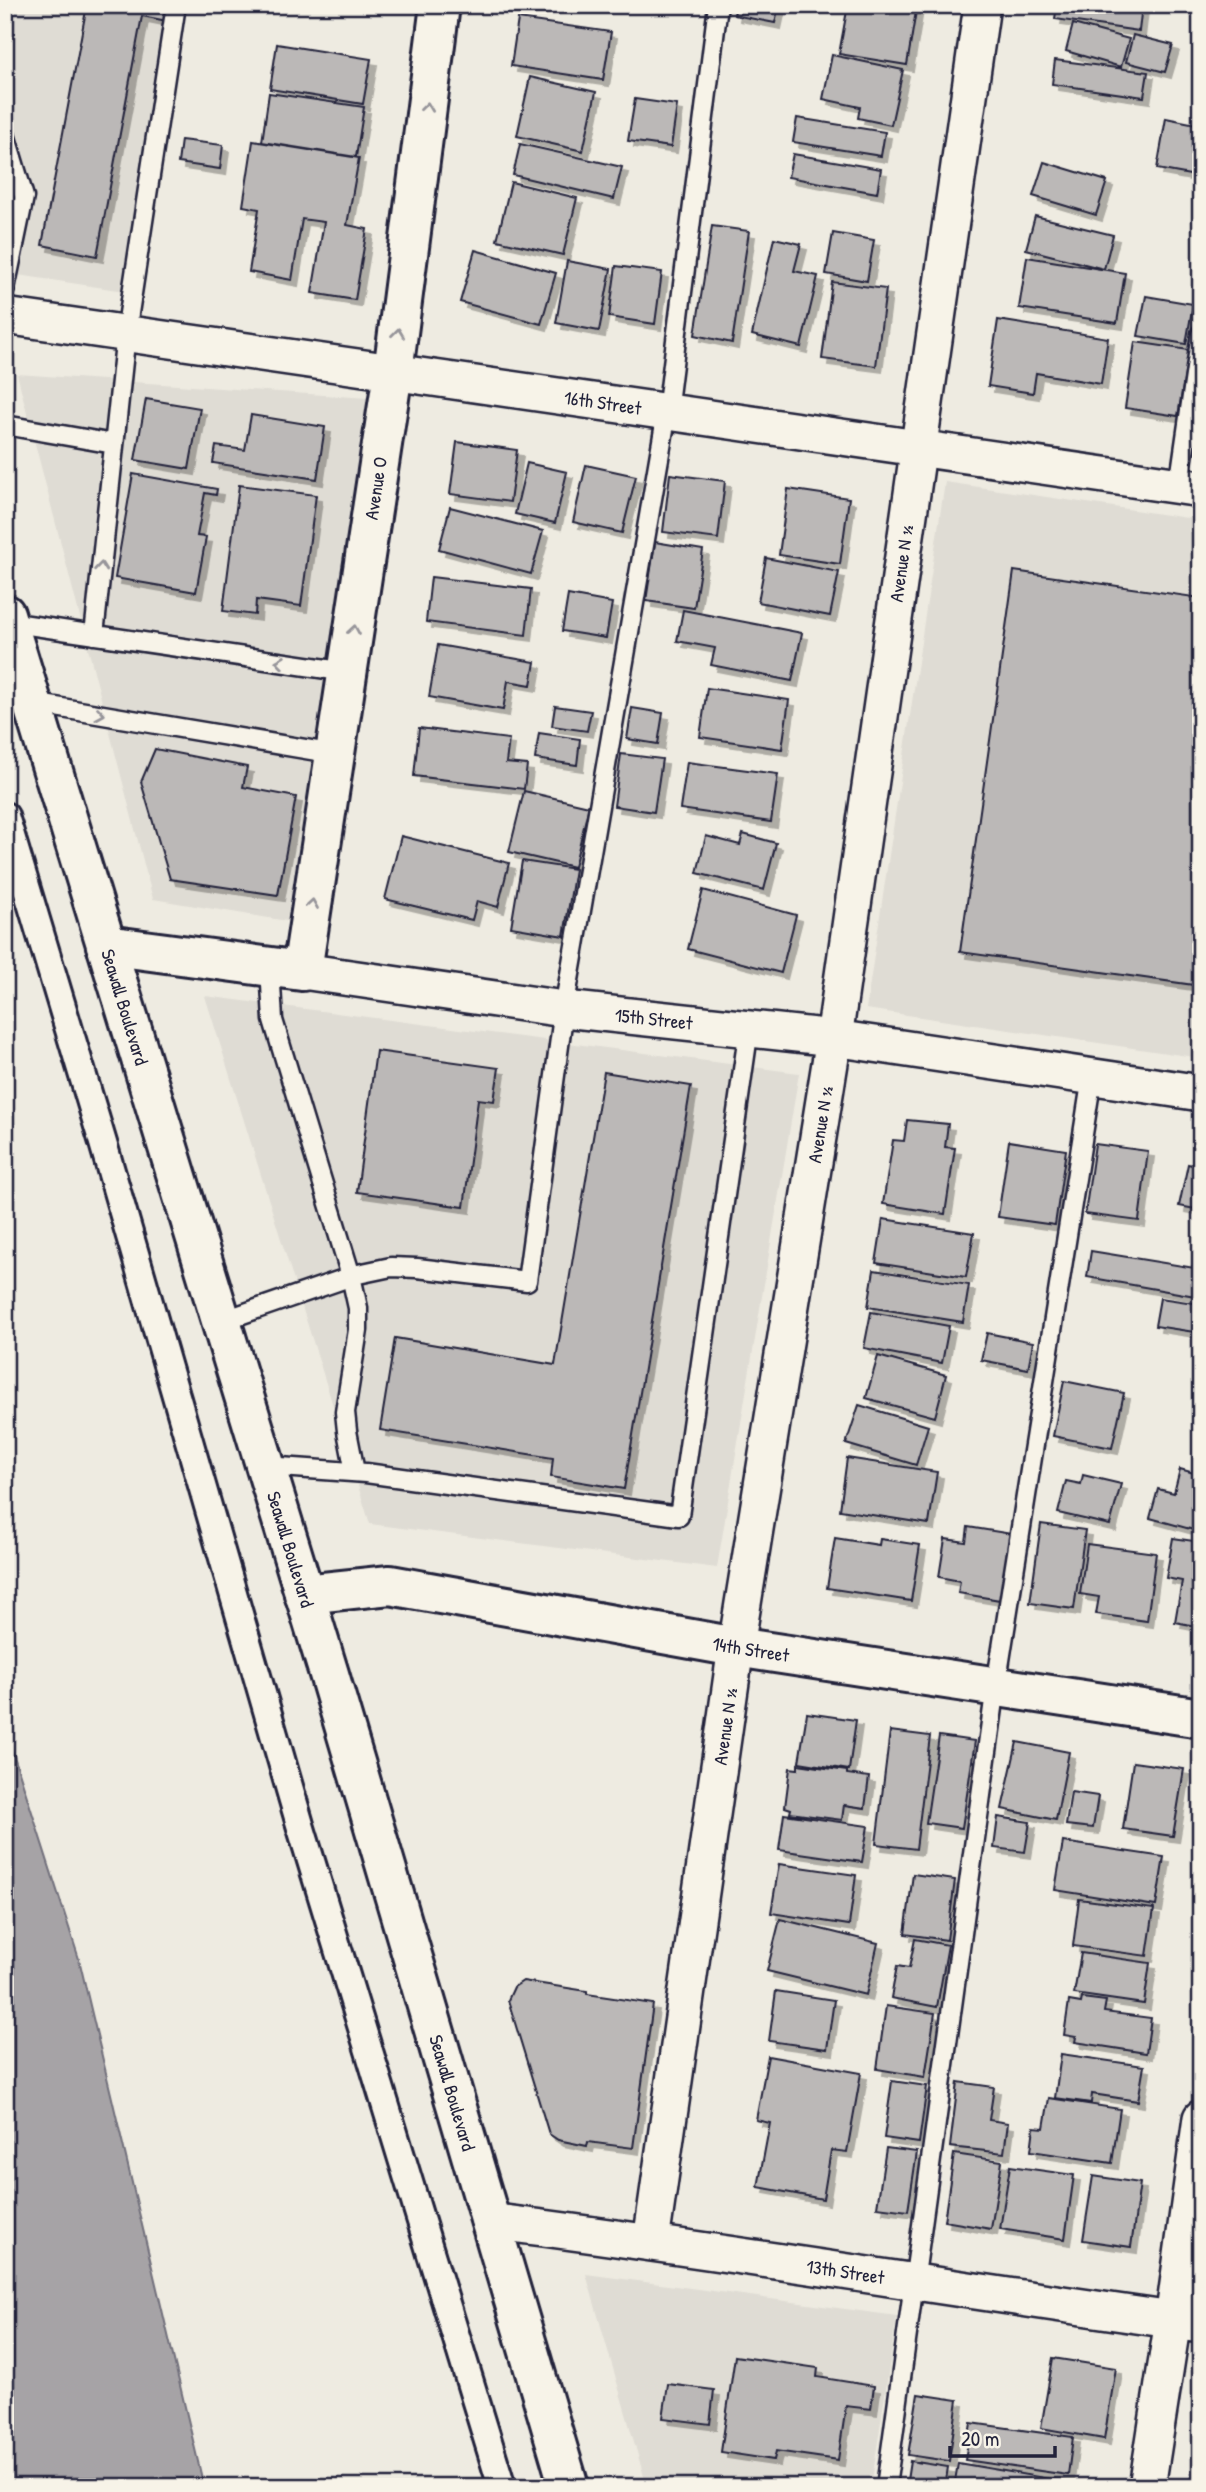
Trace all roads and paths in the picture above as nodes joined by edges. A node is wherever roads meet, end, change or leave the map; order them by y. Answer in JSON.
{"nodes":[{"id":1,"x":176,"y":5,"type":"edge"},
{"id":2,"x":440,"y":5,"type":"edge"},
{"id":3,"x":718,"y":5,"type":"edge"},
{"id":4,"x":982,"y":5,"type":"edge"},
{"id":5,"x":5,"y":134,"type":"edge"},
{"id":6,"x":5,"y":289,"type":"edge"},
{"id":7,"x":5,"y":316,"type":"edge"},
{"id":8,"x":126,"y":333,"type":"junction"},
{"id":9,"x":1201,"y":334,"type":"edge"},
{"id":10,"x":393,"y":372,"type":"junction"},
{"id":11,"x":667,"y":412,"type":"junction"},
{"id":12,"x":5,"y":425,"type":"edge"},
{"id":13,"x":114,"y":444,"type":"junction"},
{"id":14,"x":918,"y":447,"type":"junction"},
{"id":15,"x":1190,"y":487,"type":"edge"},
{"id":16,"x":6,"y":618,"type":"edge"},
{"id":17,"x":94,"y":635,"type":"junction"},
{"id":18,"x":347,"y":672,"type":"junction"},
{"id":19,"x":32,"y":703,"type":"junction"},
{"id":20,"x":335,"y":754,"type":"junction"},
{"id":21,"x":5,"y":816,"type":"edge"},
{"id":22,"x":106,"y":945,"type":"junction"},
{"id":23,"x":286,"y":969,"type":"junction"},
{"id":24,"x":564,"y":1009,"type":"junction"},
{"id":25,"x":749,"y":1028,"type":"junction"},
{"id":26,"x":834,"y":1038,"type":"junction"},
{"id":27,"x":1091,"y":1077,"type":"junction"},
{"id":28,"x":1201,"y":1093,"type":"edge"},
{"id":29,"x":351,"y":1276,"type":"junction"},
{"id":30,"x":222,"y":1321,"type":"junction"},
{"id":31,"x":266,"y":1466,"type":"junction"},
{"id":32,"x":355,"y":1472,"type":"junction"},
{"id":33,"x":304,"y":1594,"type":"junction"},
{"id":34,"x":736,"y":1647,"type":"junction"},
{"id":35,"x":996,"y":1686,"type":"junction"},
{"id":36,"x":1201,"y":1718,"type":"edge"},
{"id":37,"x":1201,"y":2118,"type":"edge"},
{"id":38,"x":489,"y":2221,"type":"junction"},
{"id":39,"x":651,"y":2242,"type":"junction"},
{"id":40,"x":916,"y":2284,"type":"junction"},
{"id":41,"x":1187,"y":2322,"type":"edge"},
{"id":42,"x":502,"y":2487,"type":"edge"},
{"id":43,"x":569,"y":2487,"type":"edge"},
{"id":44,"x":886,"y":2487,"type":"edge"},
{"id":45,"x":1147,"y":2487,"type":"edge"}],
"edges":[{"from":1,"to":8,"type":"lane"},
{"from":10,"to":2,"type":"main road","name":"Avenue O","one_way":true},
{"from":3,"to":11,"type":"lane"},
{"from":4,"to":14,"type":"street","name":"Avenue N ½"},
{"from":5,"to":6,"type":"lane"},
{"from":7,"to":8,"type":"street","name":"16th Street"},
{"from":8,"to":10,"type":"street","name":"16th Street"},
{"from":8,"to":13,"type":"lane"},
{"from":9,"to":15,"type":"lane"},
{"from":10,"to":11,"type":"street","name":"16th Street"},
{"from":18,"to":10,"type":"main road","name":"Avenue O","one_way":true},
{"from":11,"to":14,"type":"street","name":"16th Street"},
{"from":11,"to":24,"type":"lane"},
{"from":12,"to":13,"type":"lane"},
{"from":17,"to":13,"type":"lane","one_way":true},
{"from":14,"to":15,"type":"street","name":"16th Street"},
{"from":14,"to":26,"type":"street","name":"Avenue N ½"},
{"from":16,"to":17,"type":"lane"},
{"from":16,"to":19,"type":"main road","name":"Seawall Boulevard"},
{"from":18,"to":17,"type":"lane","one_way":true},
{"from":18,"to":20,"type":"main road","name":"Avenue O"},
{"from":19,"to":20,"type":"lane","one_way":true},
{"from":19,"to":22,"type":"main road","name":"Seawall Boulevard"},
{"from":23,"to":20,"type":"main road","name":"Avenue O","one_way":true},
{"from":21,"to":42,"type":"street"},
{"from":22,"to":23,"type":"main road","name":"15th Street"},
{"from":22,"to":30,"type":"main road","name":"Seawall Boulevard"},
{"from":23,"to":24,"type":"street","name":"15th Street"},
{"from":23,"to":29,"type":"lane"},
{"from":24,"to":25,"type":"street","name":"15th Street"},
{"from":24,"to":29,"type":"lane"},
{"from":25,"to":26,"type":"street","name":"15th Street"},
{"from":25,"to":32,"type":"lane"},
{"from":26,"to":27,"type":"street","name":"15th Street"},
{"from":26,"to":34,"type":"street","name":"Avenue N ½"},
{"from":27,"to":28,"type":"street","name":"15th Street"},
{"from":27,"to":35,"type":"lane"},
{"from":29,"to":30,"type":"lane"},
{"from":29,"to":32,"type":"lane"},
{"from":30,"to":31,"type":"main road","name":"Seawall Boulevard"},
{"from":31,"to":32,"type":"lane"},
{"from":31,"to":33,"type":"main road","name":"Seawall Boulevard"},
{"from":33,"to":34,"type":"main road","name":"14th Street"},
{"from":33,"to":38,"type":"main road","name":"Seawall Boulevard"},
{"from":34,"to":35,"type":"main road","name":"14th Street"},
{"from":34,"to":39,"type":"street","name":"Avenue N ½"},
{"from":35,"to":36,"type":"main road","name":"14th Street"},
{"from":35,"to":40,"type":"lane"},
{"from":37,"to":41,"type":"street"},
{"from":38,"to":39,"type":"street","name":"13th Street"},
{"from":38,"to":43,"type":"main road","name":"Seawall Boulevard"},
{"from":39,"to":40,"type":"street","name":"13th Street"},
{"from":40,"to":41,"type":"street","name":"13th Street"},
{"from":40,"to":44,"type":"lane"},
{"from":41,"to":45,"type":"street"}]}
